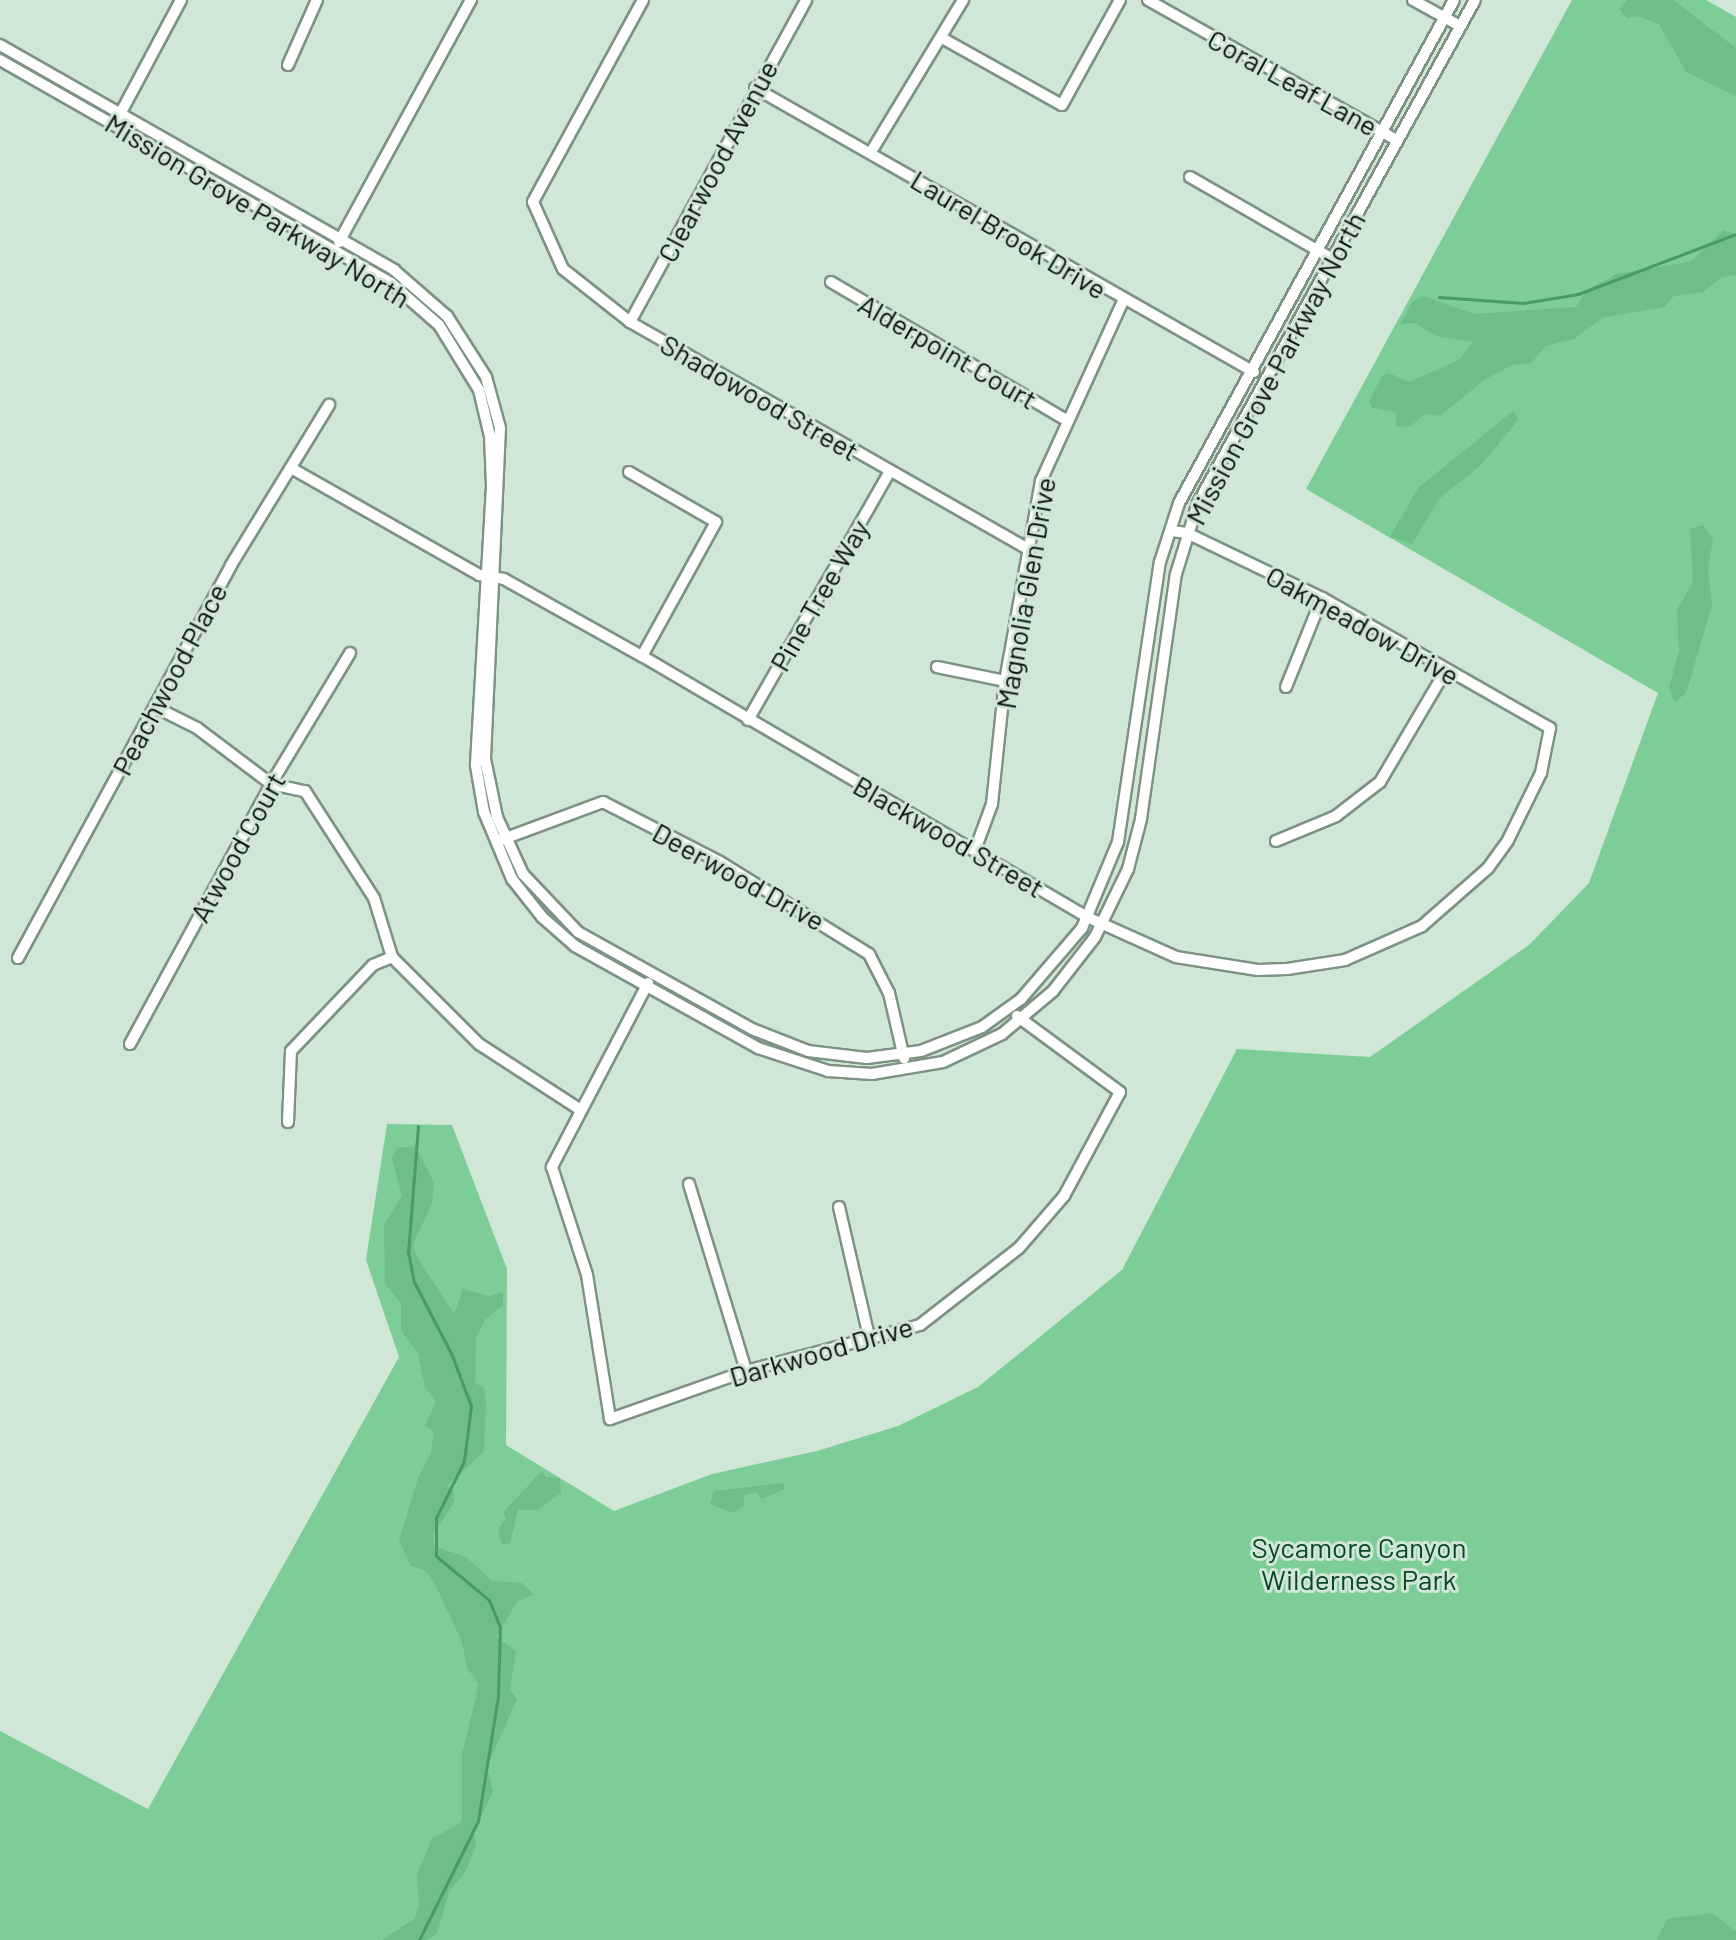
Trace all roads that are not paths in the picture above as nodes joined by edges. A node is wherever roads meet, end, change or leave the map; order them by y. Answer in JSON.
{"nodes":[{"id":1,"x":181,"y":0,"type":"edge"},
{"id":2,"x":317,"y":0,"type":"edge"},
{"id":3,"x":471,"y":0,"type":"edge"},
{"id":4,"x":643,"y":0,"type":"edge"},
{"id":5,"x":806,"y":0,"type":"edge"},
{"id":6,"x":963,"y":0,"type":"edge"},
{"id":7,"x":1120,"y":0,"type":"edge"},
{"id":8,"x":1148,"y":0,"type":"edge"},
{"id":9,"x":1413,"y":0,"type":"edge"},
{"id":10,"x":1454,"y":0,"type":"edge"},
{"id":11,"x":1475,"y":0,"type":"edge"},
{"id":12,"x":1444,"y":18,"type":"junction"},
{"id":13,"x":1460,"y":26,"type":"junction"},
{"id":14,"x":942,"y":38,"type":"junction"},
{"id":15,"x":0,"y":45,"type":"edge"},
{"id":16,"x":0,"y":60,"type":"edge"},
{"id":17,"x":288,"y":65,"type":"dead end"},
{"id":18,"x":755,"y":88,"type":"junction"},
{"id":19,"x":121,"y":113,"type":"junction"},
{"id":20,"x":114,"y":125,"type":"junction"},
{"id":21,"x":1382,"y":132,"type":"junction"},
{"id":22,"x":1396,"y":140,"type":"junction"},
{"id":23,"x":871,"y":152,"type":"junction"},
{"id":24,"x":1190,"y":177,"type":"dead end"},
{"id":25,"x":340,"y":239,"type":"junction"},
{"id":26,"x":334,"y":250,"type":"junction"},
{"id":27,"x":1316,"y":250,"type":"junction"},
{"id":28,"x":1331,"y":258,"type":"junction"},
{"id":29,"x":831,"y":282,"type":"dead end"},
{"id":30,"x":1123,"y":301,"type":"junction"},
{"id":31,"x":630,"y":322,"type":"junction"},
{"id":32,"x":1250,"y":370,"type":"junction"},
{"id":33,"x":1265,"y":378,"type":"junction"},
{"id":34,"x":329,"y":405,"type":"dead end"},
{"id":35,"x":1066,"y":420,"type":"junction"},
{"id":36,"x":291,"y":468,"type":"junction"},
{"id":37,"x":890,"y":471,"type":"junction"},
{"id":38,"x":629,"y":472,"type":"dead end"},
{"id":39,"x":1171,"y":531,"type":"junction"},
{"id":40,"x":1187,"y":533,"type":"junction"},
{"id":41,"x":1029,"y":550,"type":"junction"},
{"id":42,"x":491,"y":577,"type":"junction"},
{"id":43,"x":1322,"y":598,"type":"junction"},
{"id":44,"x":350,"y":653,"type":"dead end"},
{"id":45,"x":642,"y":656,"type":"junction"},
{"id":46,"x":937,"y":667,"type":"dead end"},
{"id":47,"x":1446,"y":670,"type":"junction"},
{"id":48,"x":1005,"y":681,"type":"junction"},
{"id":49,"x":1286,"y":687,"type":"dead end"},
{"id":50,"x":155,"y":707,"type":"junction"},
{"id":51,"x":748,"y":720,"type":"junction"},
{"id":52,"x":1550,"y":728,"type":"joint"},
{"id":53,"x":271,"y":784,"type":"junction"},
{"id":54,"x":499,"y":840,"type":"junction"},
{"id":55,"x":1276,"y":841,"type":"dead end"},
{"id":56,"x":975,"y":850,"type":"junction"},
{"id":57,"x":1087,"y":917,"type":"junction"},
{"id":58,"x":1102,"y":924,"type":"junction"},
{"id":59,"x":392,"y":957,"type":"junction"},
{"id":60,"x":18,"y":958,"type":"dead end"},
{"id":61,"x":653,"y":974,"type":"junction"},
{"id":62,"x":647,"y":986,"type":"junction"},
{"id":63,"x":1010,"y":1008,"type":"junction"},
{"id":64,"x":1020,"y":1019,"type":"junction"},
{"id":65,"x":130,"y":1044,"type":"dead end"},
{"id":66,"x":904,"y":1054,"type":"junction"},
{"id":67,"x":905,"y":1068,"type":"junction"},
{"id":68,"x":579,"y":1109,"type":"junction"},
{"id":69,"x":288,"y":1122,"type":"dead end"},
{"id":70,"x":689,"y":1184,"type":"dead end"},
{"id":71,"x":839,"y":1207,"type":"dead end"},
{"id":72,"x":870,"y":1341,"type":"junction"},
{"id":73,"x":746,"y":1371,"type":"junction"}],
"edges":[{"from":1,"to":19,"type":"street"},
{"from":2,"to":17,"type":"street"},
{"from":3,"to":25,"type":"street"},
{"from":4,"to":31,"type":"street","name":"Shadowood Street"},
{"from":5,"to":18,"type":"street","name":"Clearwood Avenue"},
{"from":6,"to":14,"type":"street"},
{"from":7,"to":14,"type":"street"},
{"from":8,"to":21,"type":"street","name":"Coral Leaf Lane"},
{"from":9,"to":12,"type":"street"},
{"from":10,"to":12,"type":"street","name":"Mission Grove Parkway North"},
{"from":11,"to":13,"type":"street","name":"Mission Grove Parkway North"},
{"from":12,"to":13,"type":"street"},
{"from":12,"to":21,"type":"street","name":"Mission Grove Parkway North"},
{"from":13,"to":22,"type":"street","name":"Mission Grove Parkway North"},
{"from":14,"to":23,"type":"street"},
{"from":15,"to":19,"type":"street","name":"Mission Grove Parkway North"},
{"from":16,"to":20,"type":"street","name":"Mission Grove Parkway North"},
{"from":18,"to":23,"type":"street","name":"Laurel Brook Drive"},
{"from":18,"to":31,"type":"street","name":"Clearwood Avenue"},
{"from":19,"to":20,"type":"street"},
{"from":19,"to":25,"type":"street","name":"Mission Grove Parkway North"},
{"from":20,"to":26,"type":"street","name":"Mission Grove Parkway North"},
{"from":21,"to":22,"type":"street","name":"Coral Leaf Lane"},
{"from":21,"to":27,"type":"street","name":"Mission Grove Parkway North"},
{"from":22,"to":28,"type":"street","name":"Mission Grove Parkway North"},
{"from":23,"to":30,"type":"street","name":"Laurel Brook Drive"},
{"from":24,"to":27,"type":"street"},
{"from":25,"to":26,"type":"street"},
{"from":25,"to":42,"type":"street","name":"Mission Grove Parkway North"},
{"from":26,"to":42,"type":"street","name":"Mission Grove Parkway North"},
{"from":27,"to":28,"type":"street"},
{"from":27,"to":32,"type":"street","name":"Mission Grove Parkway North"},
{"from":28,"to":33,"type":"street","name":"Mission Grove Parkway North"},
{"from":29,"to":35,"type":"street","name":"Alderpoint Court"},
{"from":30,"to":32,"type":"street","name":"Laurel Brook Drive"},
{"from":30,"to":35,"type":"street","name":"Magnolia Glen Drive"},
{"from":31,"to":37,"type":"street","name":"Shadowood Street"},
{"from":32,"to":33,"type":"street","name":"Laurel Brook Drive"},
{"from":32,"to":39,"type":"street","name":"Mission Grove Parkway North"},
{"from":33,"to":40,"type":"street","name":"Mission Grove Parkway North"},
{"from":34,"to":36,"type":"street","name":"Peachwood Place"},
{"from":35,"to":41,"type":"street","name":"Magnolia Glen Drive"},
{"from":36,"to":42,"type":"street","name":"Blackwood Street"},
{"from":36,"to":50,"type":"street","name":"Peachwood Place"},
{"from":37,"to":41,"type":"street","name":"Shadowood Street"},
{"from":37,"to":51,"type":"street","name":"Pine Tree Way"},
{"from":38,"to":45,"type":"street"},
{"from":39,"to":40,"type":"street","name":"Oakmeadow Drive"},
{"from":39,"to":57,"type":"street","name":"Mission Grove Parkway North"},
{"from":40,"to":43,"type":"street","name":"Oakmeadow Drive"},
{"from":40,"to":58,"type":"street","name":"Mission Grove Parkway North"},
{"from":41,"to":48,"type":"street","name":"Magnolia Glen Drive"},
{"from":42,"to":45,"type":"street","name":"Blackwood Street"},
{"from":42,"to":54,"type":"street","name":"Mission Grove Parkway North"},
{"from":43,"to":47,"type":"street","name":"Oakmeadow Drive"},
{"from":43,"to":49,"type":"street"},
{"from":44,"to":53,"type":"street","name":"Atwood Court"},
{"from":45,"to":51,"type":"street","name":"Blackwood Street"},
{"from":46,"to":48,"type":"street"},
{"from":47,"to":52,"type":"street","name":"Oakmeadow Drive"},
{"from":47,"to":55,"type":"street"},
{"from":48,"to":56,"type":"street","name":"Magnolia Glen Drive"},
{"from":50,"to":53,"type":"street"},
{"from":50,"to":60,"type":"street","name":"Peachwood Place"},
{"from":51,"to":56,"type":"street","name":"Blackwood Street"},
{"from":52,"to":58,"type":"street","name":"Blackwood Street"},
{"from":53,"to":59,"type":"street"},
{"from":53,"to":65,"type":"street","name":"Atwood Court"},
{"from":54,"to":61,"type":"street","name":"Mission Grove Parkway North"},
{"from":54,"to":62,"type":"street","name":"Mission Grove Parkway North"},
{"from":54,"to":66,"type":"street","name":"Deerwood Drive"},
{"from":56,"to":57,"type":"street","name":"Blackwood Street"},
{"from":57,"to":58,"type":"street","name":"Blackwood Street"},
{"from":57,"to":63,"type":"street","name":"Mission Grove Parkway North"},
{"from":58,"to":64,"type":"street","name":"Mission Grove Parkway North"},
{"from":59,"to":68,"type":"street"},
{"from":59,"to":69,"type":"street"},
{"from":61,"to":62,"type":"street"},
{"from":61,"to":66,"type":"street","name":"Mission Grove Parkway North"},
{"from":62,"to":67,"type":"street","name":"Mission Grove Parkway North"},
{"from":62,"to":68,"type":"street"},
{"from":63,"to":64,"type":"street"},
{"from":63,"to":66,"type":"street","name":"Mission Grove Parkway North"},
{"from":64,"to":67,"type":"street","name":"Mission Grove Parkway North"},
{"from":64,"to":72,"type":"street","name":"Darkwood Drive"},
{"from":66,"to":67,"type":"street","name":"Deerwood Drive"},
{"from":68,"to":73,"type":"street","name":"Darkwood Drive"},
{"from":70,"to":73,"type":"street"},
{"from":71,"to":72,"type":"street"},
{"from":72,"to":73,"type":"street","name":"Darkwood Drive"}]}
